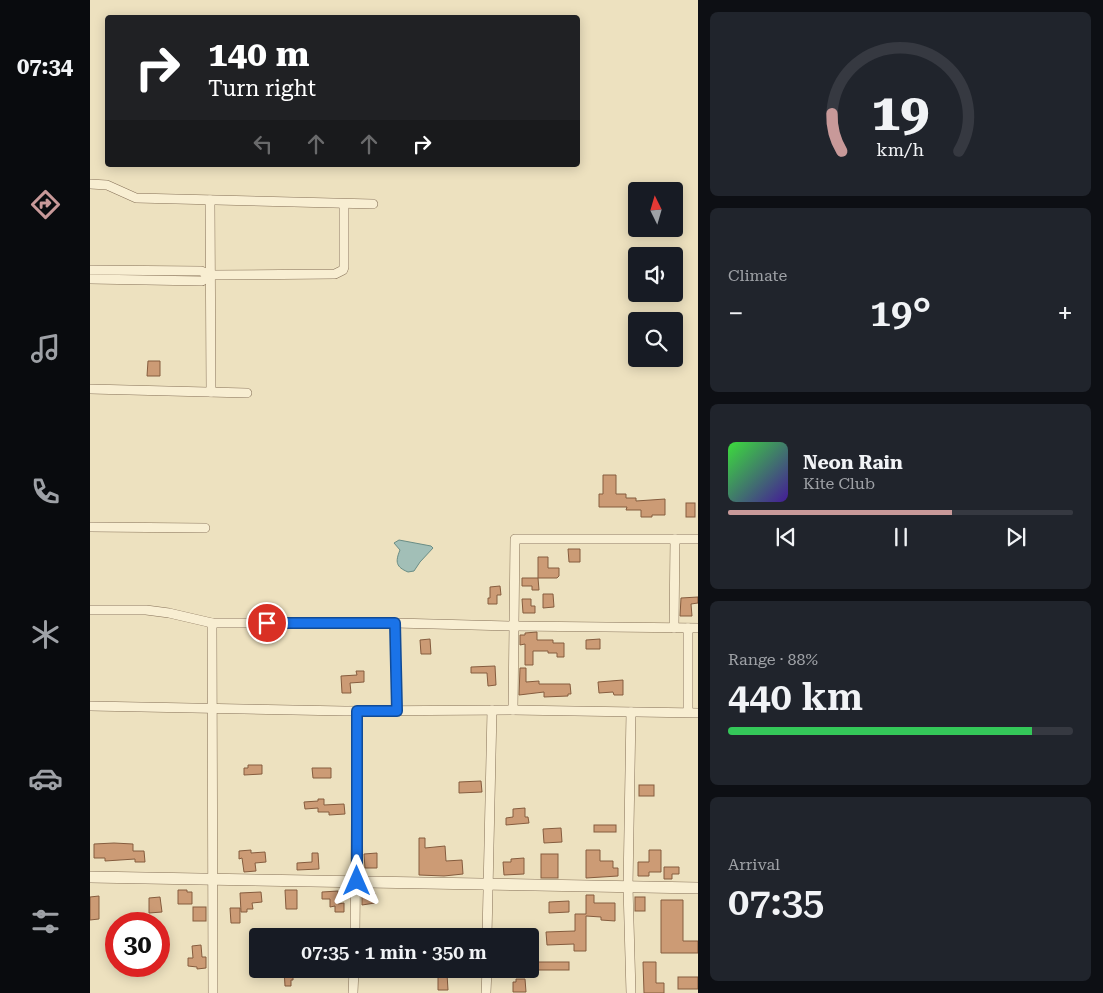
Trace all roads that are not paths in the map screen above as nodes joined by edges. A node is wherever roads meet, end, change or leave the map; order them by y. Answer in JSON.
{"nodes":[{"id":1,"x":90,"y":184,"type":"edge"},
{"id":2,"x":210,"y":200,"type":"junction"},
{"id":3,"x":344,"y":204,"type":"junction"},
{"id":4,"x":373,"y":204,"type":"dead end"},
{"id":5,"x":90,"y":270,"type":"edge"},
{"id":6,"x":211,"y":275,"type":"junction"},
{"id":7,"x":90,"y":279,"type":"edge"},
{"id":8,"x":90,"y":389,"type":"edge"},
{"id":9,"x":211,"y":392,"type":"junction"},
{"id":10,"x":247,"y":393,"type":"dead end"},
{"id":11,"x":90,"y":527,"type":"edge"},
{"id":12,"x":205,"y":528,"type":"dead end"},
{"id":13,"x":675,"y":540,"type":"junction"},
{"id":14,"x":698,"y":540,"type":"edge"},
{"id":15,"x":90,"y":610,"type":"edge"},
{"id":16,"x":212,"y":623,"type":"junction"},
{"id":17,"x":395,"y":623,"type":"junction"},
{"id":18,"x":514,"y":626,"type":"junction"},
{"id":19,"x":674,"y":628,"type":"junction"},
{"id":20,"x":693,"y":628,"type":"edge"},
{"id":21,"x":90,"y":706,"type":"edge"},
{"id":22,"x":212,"y":709,"type":"junction"},
{"id":23,"x":492,"y":710,"type":"junction"},
{"id":24,"x":513,"y":710,"type":"junction"},
{"id":25,"x":357,"y":711,"type":"junction"},
{"id":26,"x":397,"y":711,"type":"junction"},
{"id":27,"x":631,"y":712,"type":"junction"},
{"id":28,"x":688,"y":712,"type":"junction"},
{"id":29,"x":698,"y":712,"type":"edge"},
{"id":30,"x":90,"y":877,"type":"edge"},
{"id":31,"x":212,"y":879,"type":"junction"},
{"id":32,"x":357,"y":881,"type":"junction"},
{"id":33,"x":488,"y":883,"type":"junction"},
{"id":34,"x":628,"y":887,"type":"junction"},
{"id":35,"x":698,"y":888,"type":"edge"},
{"id":36,"x":355,"y":928,"type":"edge"},
{"id":37,"x":487,"y":928,"type":"edge"},
{"id":38,"x":353,"y":978,"type":"edge"},
{"id":39,"x":487,"y":978,"type":"edge"},
{"id":40,"x":213,"y":993,"type":"edge"},
{"id":41,"x":352,"y":993,"type":"edge"},
{"id":42,"x":486,"y":993,"type":"edge"},
{"id":43,"x":631,"y":993,"type":"edge"}],
"edges":[{"from":1,"to":2,"type":"street"},
{"from":2,"to":3,"type":"street"},
{"from":2,"to":6,"type":"street"},
{"from":3,"to":4,"type":"street"},
{"from":3,"to":6,"type":"street"},
{"from":5,"to":6,"type":"street"},
{"from":6,"to":7,"type":"street"},
{"from":6,"to":9,"type":"street"},
{"from":8,"to":9,"type":"street"},
{"from":9,"to":10,"type":"street"},
{"from":11,"to":12,"type":"street"},
{"from":13,"to":14,"type":"street"},
{"from":13,"to":18,"type":"street"},
{"from":13,"to":19,"type":"street"},
{"from":15,"to":16,"type":"street"},
{"from":16,"to":17,"type":"street"},
{"from":16,"to":22,"type":"street"},
{"from":17,"to":18,"type":"street"},
{"from":17,"to":26,"type":"street"},
{"from":18,"to":19,"type":"street"},
{"from":18,"to":24,"type":"street"},
{"from":19,"to":20,"type":"street"},
{"from":20,"to":28,"type":"street"},
{"from":21,"to":22,"type":"street"},
{"from":22,"to":25,"type":"street"},
{"from":22,"to":31,"type":"street"},
{"from":23,"to":24,"type":"street"},
{"from":23,"to":26,"type":"street"},
{"from":23,"to":33,"type":"street"},
{"from":24,"to":27,"type":"street"},
{"from":25,"to":26,"type":"street"},
{"from":25,"to":32,"type":"street"},
{"from":27,"to":28,"type":"street"},
{"from":27,"to":34,"type":"street"},
{"from":28,"to":29,"type":"street"},
{"from":30,"to":31,"type":"street"},
{"from":31,"to":32,"type":"street"},
{"from":31,"to":40,"type":"street"},
{"from":32,"to":33,"type":"street"},
{"from":32,"to":36,"type":"street"},
{"from":33,"to":34,"type":"street"},
{"from":33,"to":37,"type":"street"},
{"from":34,"to":35,"type":"street"},
{"from":34,"to":43,"type":"street"},
{"from":38,"to":41,"type":"street"},
{"from":39,"to":42,"type":"street"}]}
